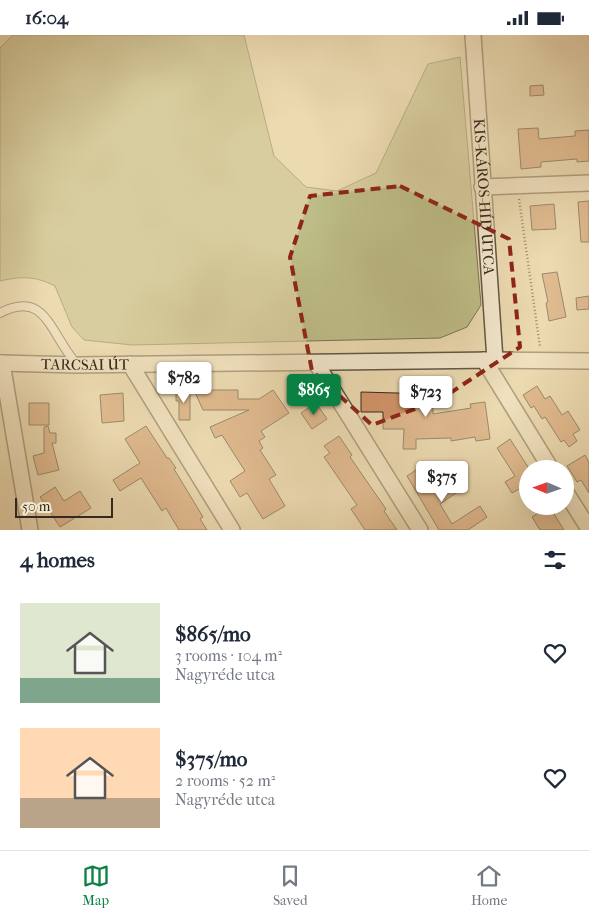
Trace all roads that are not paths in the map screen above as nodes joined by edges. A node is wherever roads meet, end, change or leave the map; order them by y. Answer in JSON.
{"nodes":[{"id":1,"x":473,"y":35,"type":"edge"},
{"id":2,"x":589,"y":183,"type":"edge"},
{"id":3,"x":482,"y":187,"type":"junction"},
{"id":4,"x":0,"y":313,"type":"edge"},
{"id":5,"x":489,"y":360,"type":"junction"},
{"id":6,"x":589,"y":361,"type":"edge"},
{"id":7,"x":1,"y":362,"type":"edge"},
{"id":8,"x":316,"y":363,"type":"junction"},
{"id":9,"x":130,"y":364,"type":"junction"},
{"id":10,"x":77,"y":365,"type":"junction"},
{"id":11,"x":547,"y":460,"type":"edge"},
{"id":12,"x":574,"y":505,"type":"edge"},
{"id":13,"x":589,"y":529,"type":"edge"},
{"id":14,"x":30,"y":530,"type":"edge"},
{"id":15,"x":232,"y":530,"type":"edge"},
{"id":16,"x":420,"y":530,"type":"edge"}],
"edges":[{"from":1,"to":3,"type":"street","name":"KIS-KÁROS-HÍD UTCA"},
{"from":2,"to":3,"type":"street"},
{"from":3,"to":5,"type":"street","name":"KIS-KÁROS-HÍD UTCA"},
{"from":4,"to":10,"type":"lane"},
{"from":5,"to":6,"type":"street","name":"TARCSAI ÚT"},
{"from":5,"to":8,"type":"street","name":"TARCSAI ÚT"},
{"from":5,"to":11,"type":"street"},
{"from":7,"to":10,"type":"street","name":"TARCSAI ÚT"},
{"from":7,"to":14,"type":"street"},
{"from":8,"to":9,"type":"street","name":"TARCSAI ÚT"},
{"from":8,"to":16,"type":"street"},
{"from":9,"to":10,"type":"street","name":"TARCSAI ÚT"},
{"from":9,"to":15,"type":"street"},
{"from":12,"to":13,"type":"street"}]}
